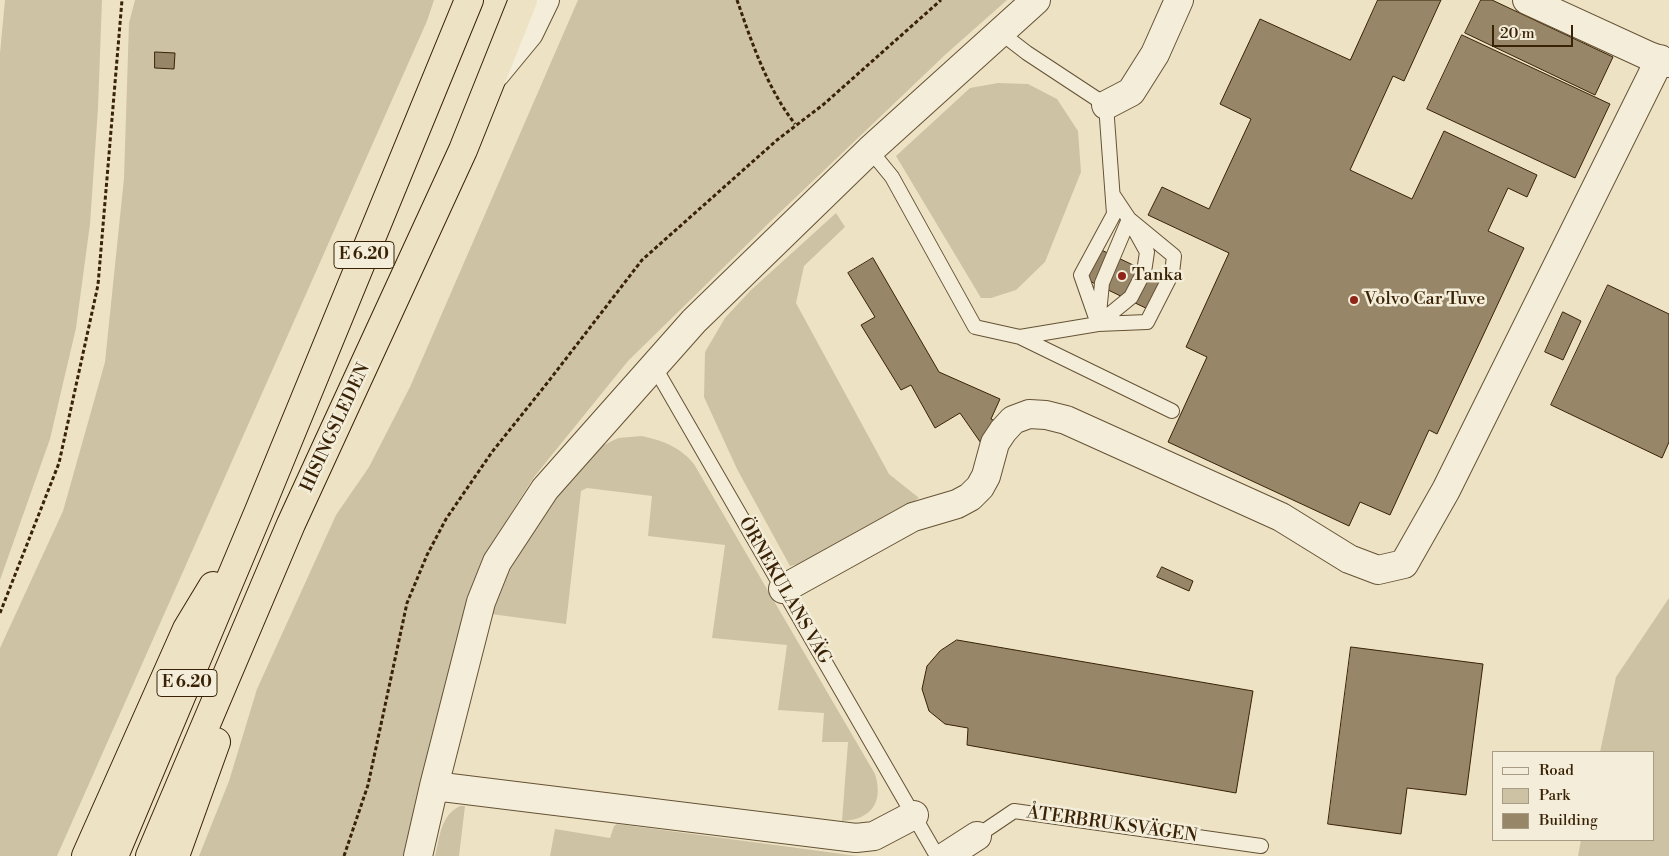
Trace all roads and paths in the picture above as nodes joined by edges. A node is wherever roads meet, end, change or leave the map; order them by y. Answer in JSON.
{"nodes":[{"id":1,"x":122,"y":0,"type":"edge"},
{"id":2,"x":469,"y":0,"type":"edge"},
{"id":3,"x":523,"y":0,"type":"edge"},
{"id":4,"x":546,"y":0,"type":"edge"},
{"id":5,"x":736,"y":0,"type":"edge"},
{"id":6,"x":941,"y":0,"type":"edge"},
{"id":7,"x":1036,"y":0,"type":"edge"},
{"id":8,"x":1179,"y":0,"type":"edge"},
{"id":9,"x":1527,"y":0,"type":"edge"},
{"id":10,"x":1001,"y":33,"type":"junction"},
{"id":11,"x":1665,"y":61,"type":"edge"},
{"id":12,"x":492,"y":78,"type":"junction"},
{"id":13,"x":1106,"y":105,"type":"junction"},
{"id":14,"x":795,"y":124,"type":"junction"},
{"id":15,"x":870,"y":150,"type":"junction"},
{"id":16,"x":1113,"y":195,"type":"junction"},
{"id":17,"x":1129,"y":219,"type":"junction"},
{"id":18,"x":1098,"y":324,"type":"junction"},
{"id":19,"x":1020,"y":337,"type":"junction"},
{"id":20,"x":654,"y":366,"type":"junction"},
{"id":21,"x":1172,"y":411,"type":"dead end"},
{"id":22,"x":260,"y":510,"type":"junction"},
{"id":23,"x":292,"y":524,"type":"junction"},
{"id":24,"x":783,"y":589,"type":"junction"},
{"id":25,"x":0,"y":613,"type":"edge"},
{"id":26,"x":434,"y":786,"type":"junction"},
{"id":27,"x":914,"y":816,"type":"junction"},
{"id":28,"x":977,"y":836,"type":"joint"},
{"id":29,"x":1261,"y":846,"type":"dead end"},
{"id":30,"x":86,"y":856,"type":"edge"},
{"id":31,"x":114,"y":856,"type":"edge"},
{"id":32,"x":150,"y":856,"type":"edge"},
{"id":33,"x":175,"y":856,"type":"edge"},
{"id":34,"x":344,"y":856,"type":"edge"},
{"id":35,"x":418,"y":856,"type":"edge"},
{"id":36,"x":937,"y":856,"type":"edge"},
{"id":37,"x":946,"y":856,"type":"edge"}],
"edges":[{"from":1,"to":25,"type":"path"},
{"from":2,"to":22,"type":"highway","name":"HISINGSLEDEN","number":"E 6.20"},
{"from":3,"to":12,"type":"highway","name":"HISINGSLEDEN","number":"E 6.20"},
{"from":4,"to":12,"type":"street"},
{"from":5,"to":14,"type":"path"},
{"from":6,"to":14,"type":"path"},
{"from":7,"to":10,"type":"street"},
{"from":8,"to":13,"type":"street"},
{"from":9,"to":11,"type":"street"},
{"from":10,"to":13,"type":"lane"},
{"from":10,"to":15,"type":"street"},
{"from":11,"to":24,"type":"street"},
{"from":12,"to":23,"type":"highway","name":"HISINGSLEDEN","number":"E 6.20"},
{"from":13,"to":16,"type":"lane"},
{"from":14,"to":34,"type":"path"},
{"from":15,"to":19,"type":"lane"},
{"from":15,"to":20,"type":"street"},
{"from":16,"to":17,"type":"lane"},
{"from":16,"to":18,"type":"lane"},
{"from":17,"to":18,"type":"lane"},
{"from":17,"to":18,"type":"lane"},
{"from":17,"to":18,"type":"lane"},
{"from":18,"to":19,"type":"lane"},
{"from":19,"to":21,"type":"lane"},
{"from":20,"to":24,"type":"lane","name":"ÖRNEKULANS VÄG"},
{"from":20,"to":26,"type":"street"},
{"from":22,"to":30,"type":"highway"},
{"from":22,"to":31,"type":"highway","name":"HISINGSLEDEN","number":"E 6.20"},
{"from":23,"to":32,"type":"highway","name":"HISINGSLEDEN","number":"E 6.20"},
{"from":23,"to":33,"type":"highway"},
{"from":24,"to":27,"type":"lane","name":"ÖRNEKULANS VÄG"},
{"from":26,"to":27,"type":"street"},
{"from":26,"to":35,"type":"street"},
{"from":27,"to":36,"type":"lane","name":"ÖRNEKULANS VÄG"},
{"from":28,"to":29,"type":"lane","name":"ÅTERBRUKSVÄGEN"},
{"from":28,"to":37,"type":"street","name":"ÅTERBRUKSVÄGEN"}]}
